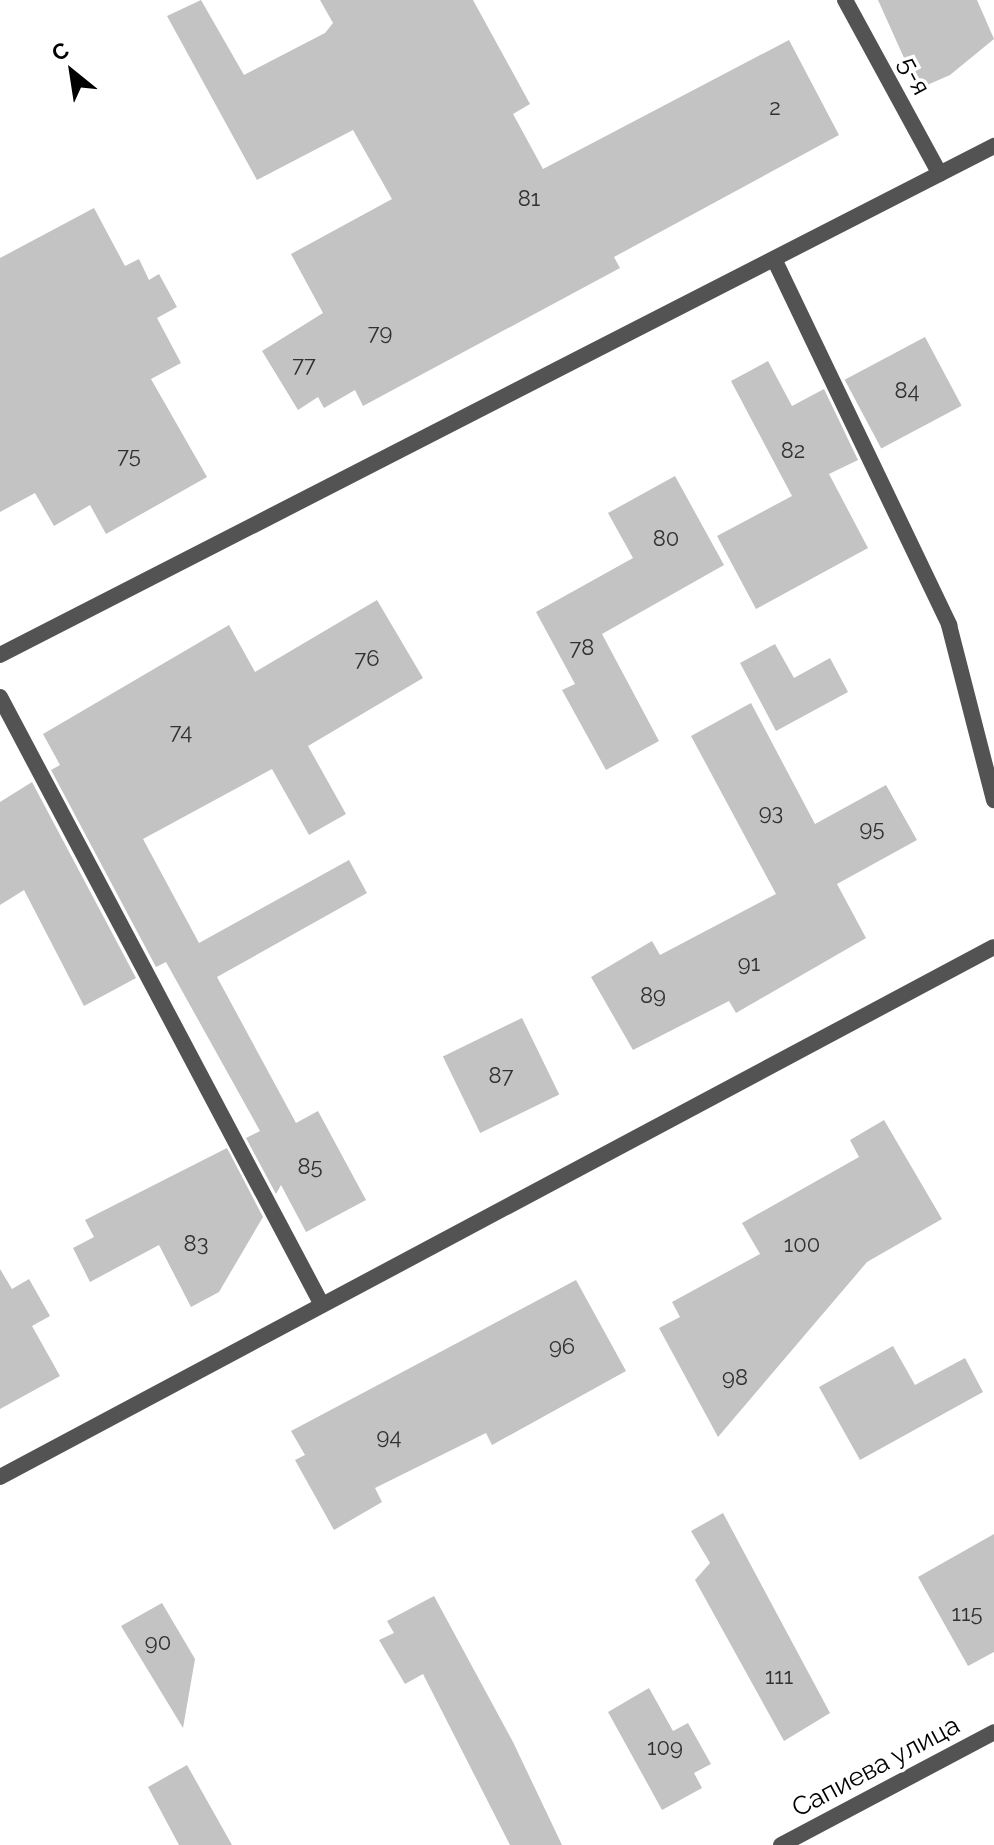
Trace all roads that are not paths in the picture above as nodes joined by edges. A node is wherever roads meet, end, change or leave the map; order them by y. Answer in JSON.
{"nodes":[{"id":1,"x":845,"y":0,"type":"edge"},
{"id":2,"x":994,"y":146,"type":"edge"},
{"id":3,"x":940,"y":174,"type":"junction"},
{"id":4,"x":774,"y":259,"type":"junction"},
{"id":5,"x":0,"y":655,"type":"edge"},
{"id":6,"x":0,"y":697,"type":"edge"},
{"id":7,"x":994,"y":800,"type":"edge"},
{"id":8,"x":994,"y":947,"type":"edge"},
{"id":9,"x":321,"y":1303,"type":"junction"},
{"id":10,"x":0,"y":1477,"type":"edge"},
{"id":11,"x":994,"y":1732,"type":"edge"},
{"id":12,"x":781,"y":1845,"type":"edge"}],
"edges":[{"from":1,"to":3,"type":"street","name":"5-я"},
{"from":2,"to":3,"type":"street"},
{"from":3,"to":4,"type":"street"},
{"from":4,"to":5,"type":"street"},
{"from":4,"to":7,"type":"street"},
{"from":6,"to":9,"type":"street"},
{"from":8,"to":9,"type":"street"},
{"from":9,"to":10,"type":"street"},
{"from":11,"to":12,"type":"street","name":"Сапиева улица"}]}
